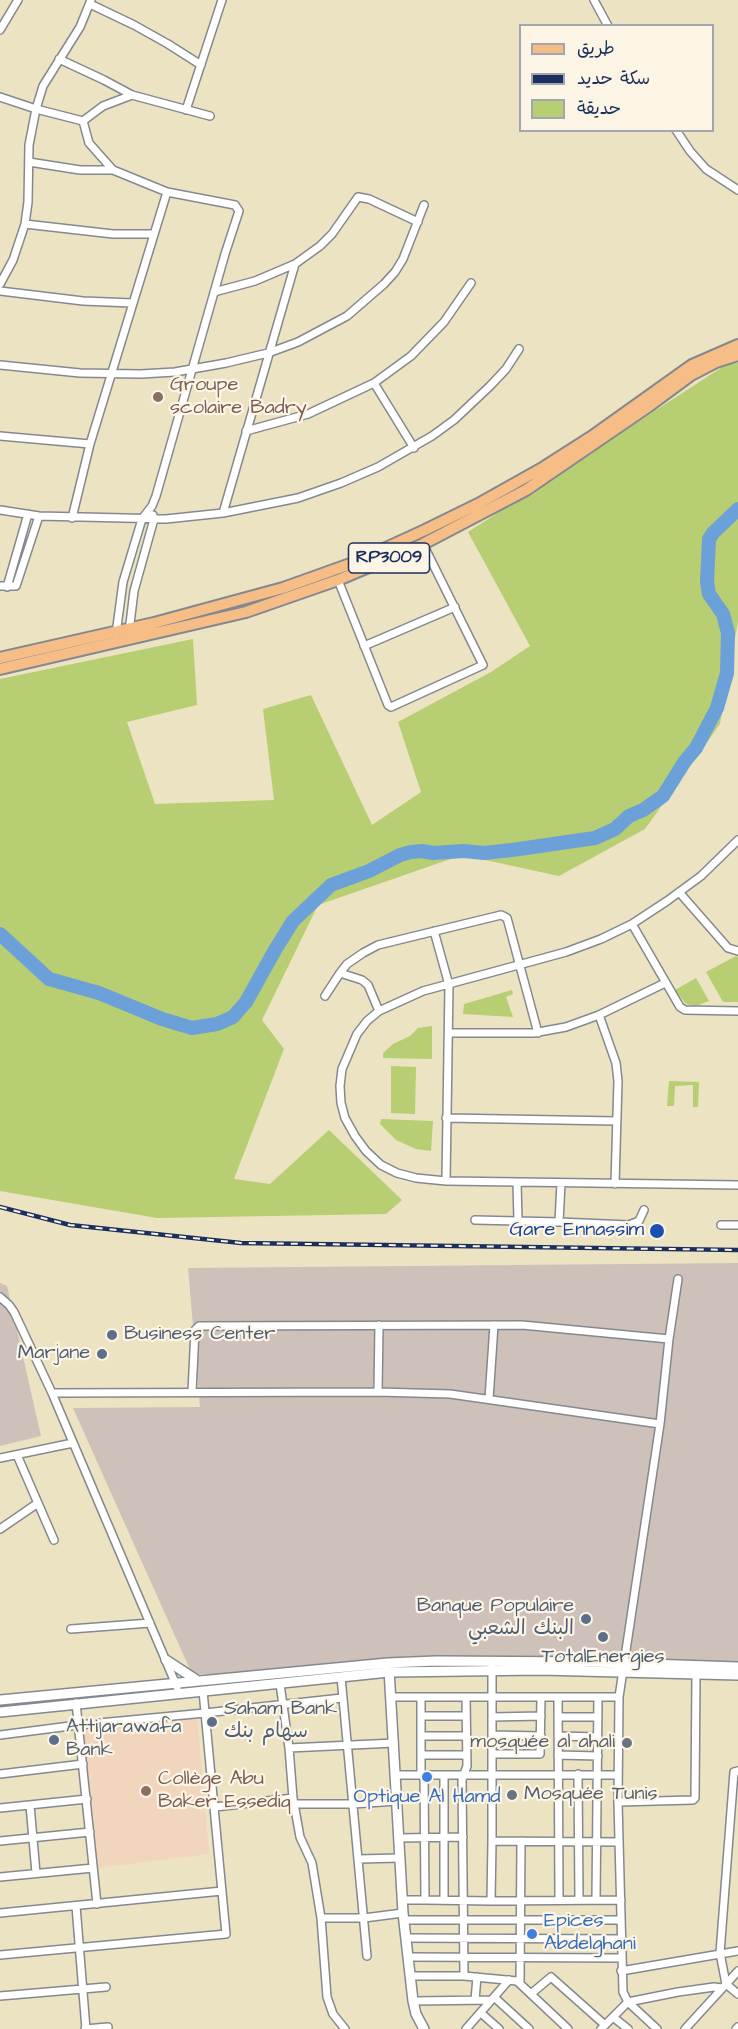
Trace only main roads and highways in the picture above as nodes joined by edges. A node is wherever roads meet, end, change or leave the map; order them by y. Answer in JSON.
{"nodes":[{"id":1,"x":738,"y":345,"type":"edge"},
{"id":2,"x":738,"y":355,"type":"edge"},
{"id":3,"x":129,"y":635,"type":"junction"},
{"id":4,"x":116,"y":638,"type":"junction"},
{"id":5,"x":0,"y":658,"type":"edge"},
{"id":6,"x":0,"y":669,"type":"edge"}],
"edges":[{"from":1,"to":3,"type":"main road","number":"RP3009"},
{"from":2,"to":3,"type":"main road","number":"RP3009"},
{"from":3,"to":4,"type":"main road","number":"RP3009"},
{"from":4,"to":5,"type":"main road","number":"RP3009"},
{"from":4,"to":6,"type":"main road","number":"RP3009"}]}
